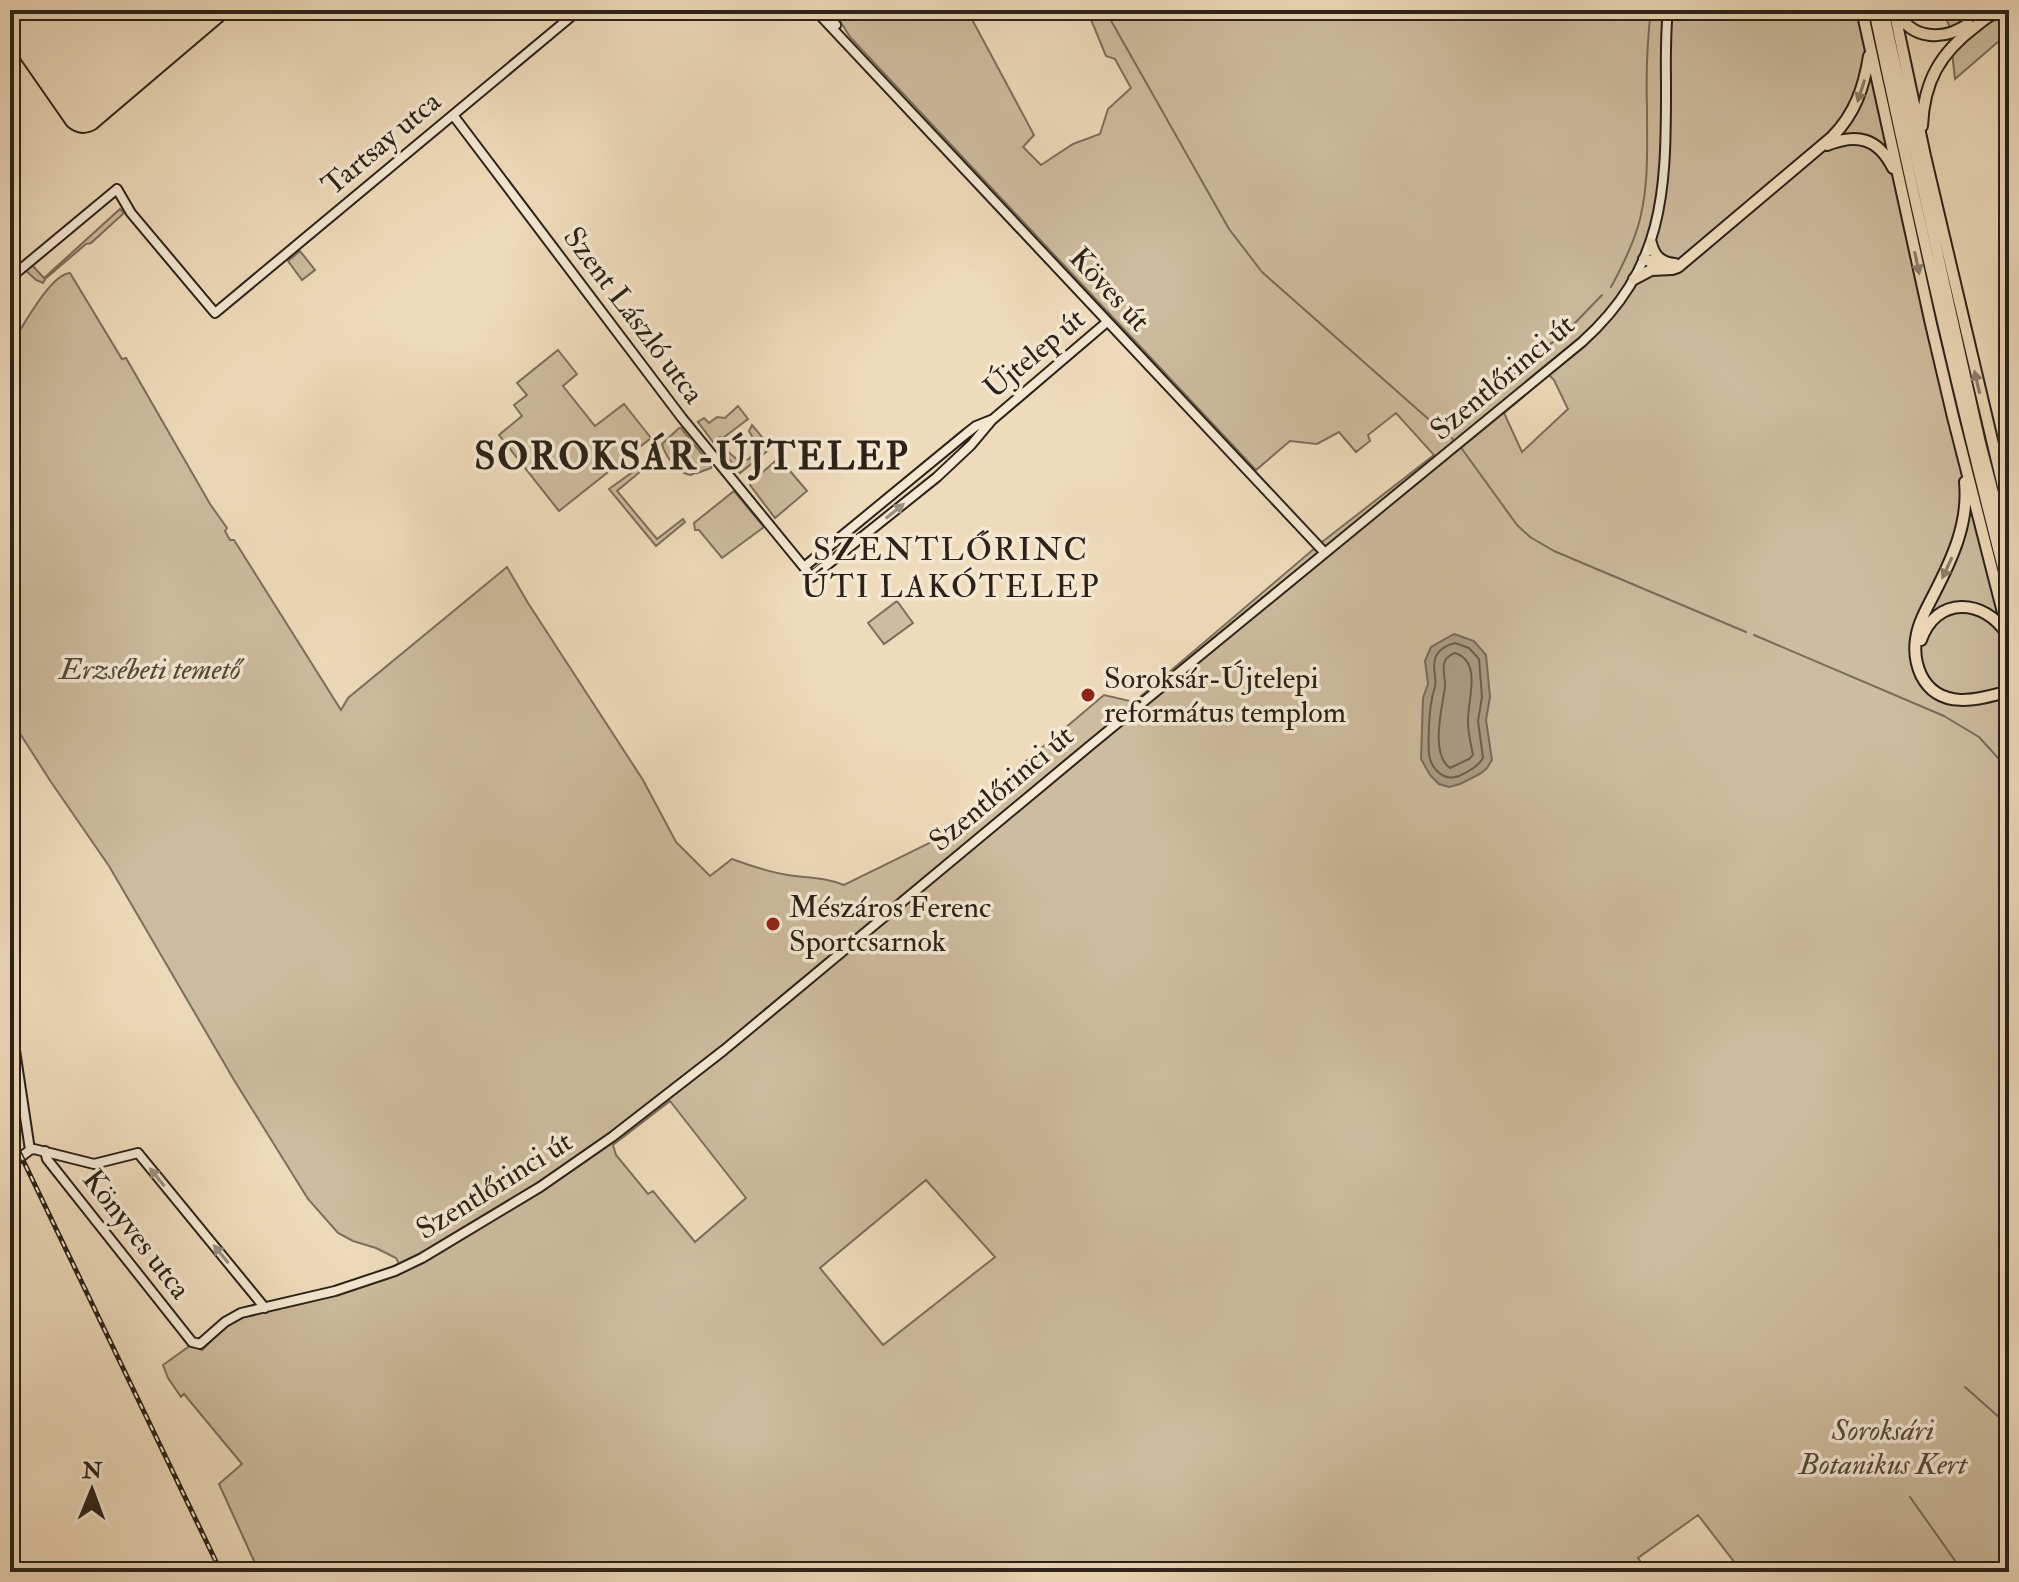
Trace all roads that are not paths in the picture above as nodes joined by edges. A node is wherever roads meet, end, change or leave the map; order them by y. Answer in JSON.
{"nodes":[{"id":1,"x":579,"y":10,"type":"edge"},
{"id":2,"x":815,"y":10,"type":"edge"},
{"id":3,"x":824,"y":10,"type":"edge"},
{"id":4,"x":1668,"y":10,"type":"edge"},
{"id":5,"x":1862,"y":10,"type":"edge"},
{"id":6,"x":1874,"y":10,"type":"edge"},
{"id":7,"x":1883,"y":10,"type":"edge"},
{"id":8,"x":1896,"y":10,"type":"edge"},
{"id":9,"x":1990,"y":10,"type":"edge"},
{"id":10,"x":2009,"y":11,"type":"edge"},
{"id":11,"x":1870,"y":46,"type":"junction"},
{"id":12,"x":860,"y":58,"type":"junction"},
{"id":13,"x":453,"y":115,"type":"junction"},
{"id":14,"x":1821,"y":147,"type":"junction"},
{"id":15,"x":1925,"y":156,"type":"junction"},
{"id":16,"x":1901,"y":187,"type":"junction"},
{"id":17,"x":1651,"y":243,"type":"junction"},
{"id":18,"x":1644,"y":259,"type":"junction"},
{"id":19,"x":1681,"y":265,"type":"junction"},
{"id":20,"x":1656,"y":269,"type":"junction"},
{"id":21,"x":10,"y":278,"type":"edge"},
{"id":22,"x":1634,"y":279,"type":"junction"},
{"id":23,"x":1107,"y":322,"type":"junction"},
{"id":24,"x":1953,"y":417,"type":"junction"},
{"id":25,"x":992,"y":420,"type":"junction"},
{"id":26,"x":2009,"y":512,"type":"edge"},
{"id":27,"x":1325,"y":553,"type":"junction"},
{"id":28,"x":2009,"y":554,"type":"edge"},
{"id":29,"x":804,"y":567,"type":"junction"},
{"id":30,"x":812,"y":577,"type":"joint"},
{"id":31,"x":2009,"y":591,"type":"edge"},
{"id":32,"x":2009,"y":638,"type":"edge"},
{"id":33,"x":2009,"y":691,"type":"edge"},
{"id":34,"x":1997,"y":694,"type":"junction"},
{"id":35,"x":10,"y":1017,"type":"edge"},
{"id":36,"x":30,"y":1150,"type":"junction"},
{"id":37,"x":45,"y":1151,"type":"junction"},
{"id":38,"x":10,"y":1165,"type":"edge"},
{"id":39,"x":265,"y":1308,"type":"junction"},
{"id":40,"x":196,"y":1344,"type":"joint"}],
"edges":[{"from":1,"to":13,"type":"street","name":"Tartsay utca"},
{"from":2,"to":12,"type":"street","name":"Köves út"},
{"from":3,"to":12,"type":"street","name":"Köves út"},
{"from":4,"to":17,"type":"street","name":"Szentlőrinci út"},
{"from":5,"to":11,"type":"highway"},
{"from":6,"to":31,"type":"highway"},
{"from":7,"to":28,"type":"highway"},
{"from":8,"to":9,"type":"highway"},
{"from":8,"to":15,"type":"highway"},
{"from":10,"to":15,"type":"highway"},
{"from":11,"to":14,"type":"highway","one_way":true},
{"from":11,"to":16,"type":"highway"},
{"from":12,"to":23,"type":"street","name":"Köves út"},
{"from":13,"to":21,"type":"street","name":"Tartsay utca"},
{"from":13,"to":29,"type":"street","name":"Szent László utca"},
{"from":14,"to":16,"type":"highway"},
{"from":14,"to":19,"type":"highway"},
{"from":26,"to":15,"type":"highway","one_way":true},
{"from":16,"to":24,"type":"highway","one_way":true},
{"from":17,"to":18,"type":"street","name":"Szentlőrinci út"},
{"from":17,"to":19,"type":"highway"},
{"from":18,"to":19,"type":"highway"},
{"from":18,"to":20,"type":"highway"},
{"from":18,"to":22,"type":"street","name":"Szentlőrinci út"},
{"from":19,"to":20,"type":"highway"},
{"from":20,"to":22,"type":"highway"},
{"from":22,"to":27,"type":"street","name":"Szentlőrinci út"},
{"from":23,"to":25,"type":"street","name":"Újtelep út"},
{"from":23,"to":27,"type":"street","name":"Köves út"},
{"from":24,"to":32,"type":"highway"},
{"from":24,"to":34,"type":"highway","one_way":true},
{"from":25,"to":29,"type":"street","name":"Újtelep út"},
{"from":30,"to":25,"type":"street","name":"Újtelep út","one_way":true},
{"from":27,"to":39,"type":"street","name":"Szentlőrinci út"},
{"from":29,"to":30,"type":"street","name":"Szent László utca"},
{"from":32,"to":34,"type":"highway"},
{"from":33,"to":34,"type":"highway"},
{"from":35,"to":36,"type":"street"},
{"from":36,"to":37,"type":"street"},
{"from":36,"to":38,"type":"street"},
{"from":39,"to":37,"type":"street","one_way":true},
{"from":37,"to":40,"type":"street","name":"Könyves utca"},
{"from":39,"to":40,"type":"street","name":"Szentlőrinci út"}]}
